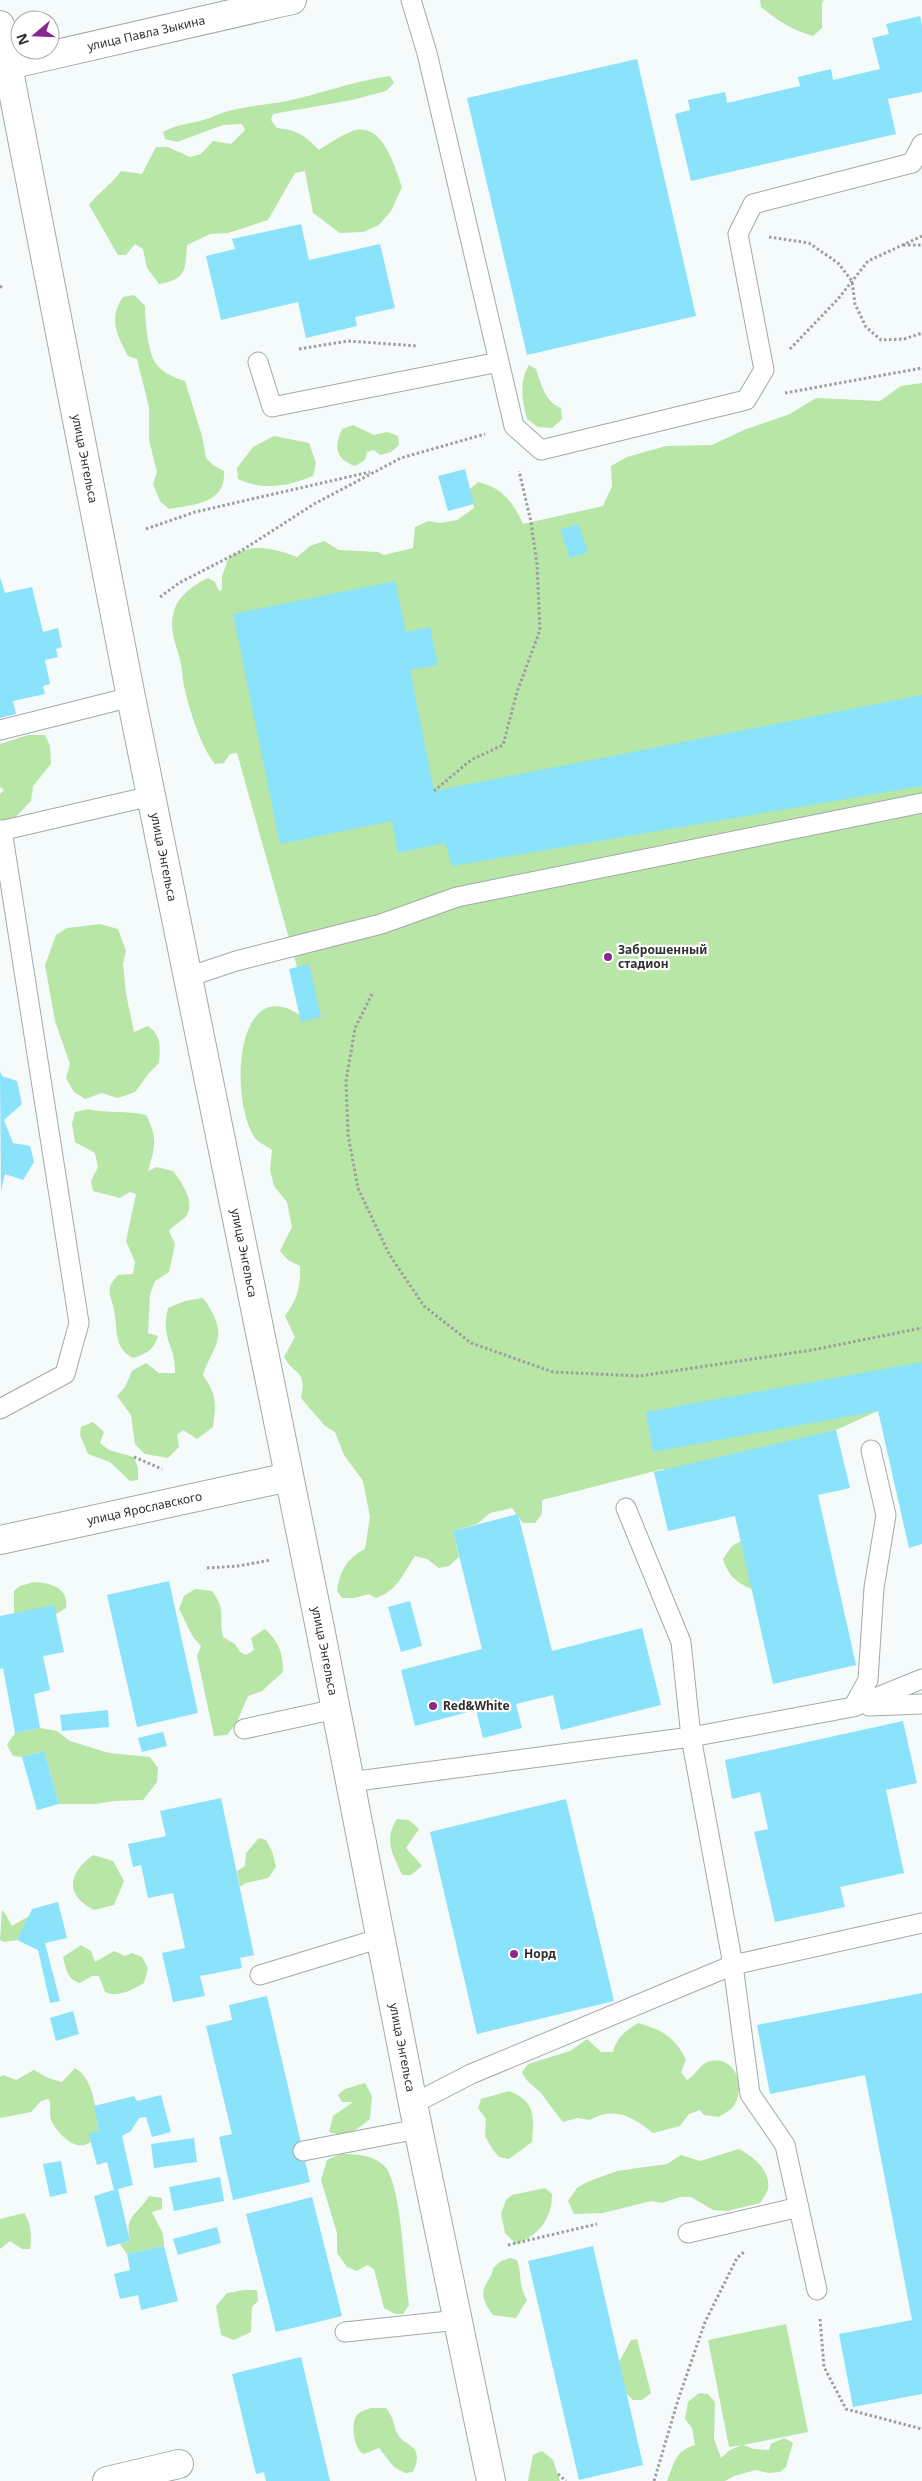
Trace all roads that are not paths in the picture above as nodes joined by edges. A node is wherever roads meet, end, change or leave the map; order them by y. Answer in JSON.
{"nodes":[{"id":1,"x":292,"y":0,"type":"edge"},
{"id":2,"x":411,"y":0,"type":"edge"},
{"id":3,"x":0,"y":25,"type":"edge"},
{"id":4,"x":4,"y":66,"type":"edge"},
{"id":5,"x":922,"y":144,"type":"edge"},
{"id":6,"x":258,"y":362,"type":"dead end"},
{"id":7,"x":500,"y":362,"type":"junction"},
{"id":8,"x":131,"y":697,"type":"junction"},
{"id":9,"x":0,"y":730,"type":"edge"},
{"id":10,"x":150,"y":796,"type":"junction"},
{"id":11,"x":922,"y":803,"type":"edge"},
{"id":12,"x":1,"y":830,"type":"edge"},
{"id":13,"x":188,"y":977,"type":"junction"},
{"id":14,"x":0,"y":1409,"type":"edge"},
{"id":15,"x":872,"y":1450,"type":"dead end"},
{"id":16,"x":289,"y":1477,"type":"junction"},
{"id":17,"x":626,"y":1508,"type":"dead end"},
{"id":18,"x":0,"y":1540,"type":"edge"},
{"id":19,"x":922,"y":1679,"type":"edge"},
{"id":20,"x":922,"y":1704,"type":"edge"},
{"id":21,"x":853,"y":1707,"type":"junction"},
{"id":22,"x":336,"y":1709,"type":"junction"},
{"id":23,"x":244,"y":1729,"type":"dead end"},
{"id":24,"x":691,"y":1737,"type":"junction"},
{"id":25,"x":350,"y":1782,"type":"junction"},
{"id":26,"x":922,"y":1923,"type":"edge"},
{"id":27,"x":380,"y":1938,"type":"junction"},
{"id":28,"x":733,"y":1965,"type":"junction"},
{"id":29,"x":260,"y":1975,"type":"dead end"},
{"id":30,"x":415,"y":2116,"type":"junction"},
{"id":31,"x":302,"y":2151,"type":"dead end"},
{"id":32,"x":798,"y":2207,"type":"junction"},
{"id":33,"x":688,"y":2233,"type":"dead end"},
{"id":34,"x":817,"y":2290,"type":"road end"},
{"id":35,"x":458,"y":2320,"type":"junction"},
{"id":36,"x":345,"y":2332,"type":"dead end"},
{"id":37,"x":179,"y":2464,"type":"dead end"},
{"id":38,"x":107,"y":2481,"type":"edge"},
{"id":39,"x":492,"y":2481,"type":"edge"}],
"edges":[{"from":1,"to":4,"type":"street","name":"улица Павла Зыкина"},
{"from":2,"to":7,"type":"lane"},
{"from":3,"to":4,"type":"street","name":"улица Энгельса"},
{"from":4,"to":8,"type":"street","name":"улица Энгельса"},
{"from":5,"to":7,"type":"lane"},
{"from":6,"to":7,"type":"lane"},
{"from":8,"to":9,"type":"lane"},
{"from":8,"to":10,"type":"street","name":"улица Энгельса"},
{"from":10,"to":12,"type":"lane"},
{"from":10,"to":13,"type":"street","name":"улица Энгельса"},
{"from":11,"to":13,"type":"lane"},
{"from":12,"to":14,"type":"lane"},
{"from":13,"to":16,"type":"street","name":"улица Энгельса"},
{"from":15,"to":21,"type":"lane"},
{"from":16,"to":18,"type":"street","name":"улица Ярославского"},
{"from":16,"to":22,"type":"street","name":"улица Энгельса"},
{"from":17,"to":24,"type":"lane"},
{"from":19,"to":21,"type":"lane"},
{"from":20,"to":21,"type":"lane"},
{"from":21,"to":24,"type":"lane"},
{"from":22,"to":23,"type":"lane"},
{"from":22,"to":25,"type":"street","name":"улица Энгельса"},
{"from":24,"to":25,"type":"lane"},
{"from":24,"to":28,"type":"lane"},
{"from":25,"to":27,"type":"street","name":"улица Энгельса"},
{"from":26,"to":28,"type":"lane"},
{"from":27,"to":29,"type":"lane"},
{"from":27,"to":30,"type":"street","name":"улица Энгельса"},
{"from":28,"to":30,"type":"lane"},
{"from":28,"to":32,"type":"lane"},
{"from":30,"to":31,"type":"lane"},
{"from":30,"to":35,"type":"street","name":"улица Энгельса"},
{"from":32,"to":33,"type":"lane"},
{"from":32,"to":34,"type":"lane"},
{"from":35,"to":36,"type":"lane"},
{"from":35,"to":39,"type":"street","name":"улица Энгельса"},
{"from":37,"to":38,"type":"street"}]}
